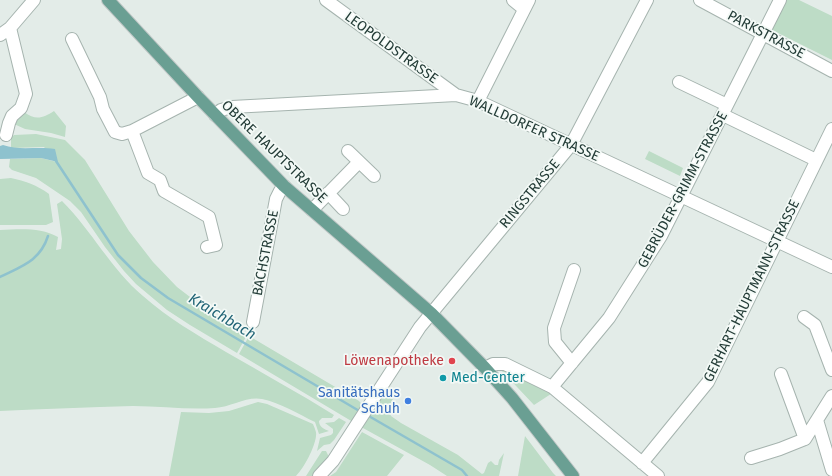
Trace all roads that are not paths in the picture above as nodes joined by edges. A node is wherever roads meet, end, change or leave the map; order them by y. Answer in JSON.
{"nodes":[{"id":1,"x":34,"y":0,"type":"edge"},
{"id":2,"x":108,"y":0,"type":"edge"},
{"id":3,"x":326,"y":0,"type":"edge"},
{"id":4,"x":513,"y":0,"type":"edge"},
{"id":5,"x":647,"y":0,"type":"edge"},
{"id":6,"x":700,"y":0,"type":"edge"},
{"id":7,"x":780,"y":0,"type":"edge"},
{"id":8,"x":527,"y":5,"type":"edge"},
{"id":9,"x":10,"y":28,"type":"junction"},
{"id":10,"x":762,"y":34,"type":"junction"},
{"id":11,"x":0,"y":35,"type":"edge"},
{"id":12,"x":72,"y":39,"type":"dead end"},
{"id":13,"x":832,"y":71,"type":"edge"},
{"id":14,"x":678,"y":82,"type":"dead end"},
{"id":15,"x":456,"y":95,"type":"junction"},
{"id":16,"x":198,"y":97,"type":"junction"},
{"id":17,"x":478,"y":101,"type":"junction"},
{"id":18,"x":725,"y":110,"type":"junction"},
{"id":19,"x":215,"y":115,"type":"junction"},
{"id":20,"x":832,"y":129,"type":"edge"},
{"id":21,"x":132,"y":131,"type":"junction"},
{"id":22,"x":6,"y":135,"type":"dead end"},
{"id":23,"x":571,"y":145,"type":"junction"},
{"id":24,"x":348,"y":151,"type":"dead end"},
{"id":25,"x":816,"y":160,"type":"junction"},
{"id":26,"x":359,"y":162,"type":"junction"},
{"id":27,"x":374,"y":176,"type":"dead end"},
{"id":28,"x":284,"y":186,"type":"junction"},
{"id":29,"x":328,"y":193,"type":"junction"},
{"id":30,"x":682,"y":196,"type":"junction"},
{"id":31,"x":343,"y":209,"type":"dead end"},
{"id":32,"x":312,"y":210,"type":"junction"},
{"id":33,"x":777,"y":241,"type":"junction"},
{"id":34,"x":207,"y":247,"type":"dead end"},
{"id":35,"x":832,"y":267,"type":"edge"},
{"id":36,"x":574,"y":270,"type":"dead end"},
{"id":37,"x":431,"y":313,"type":"junction"},
{"id":38,"x":804,"y":317,"type":"dead end"},
{"id":39,"x":253,"y":322,"type":"dead end"},
{"id":40,"x":572,"y":363,"type":"junction"},
{"id":41,"x":486,"y":368,"type":"junction"},
{"id":42,"x":832,"y":370,"type":"edge"},
{"id":43,"x":781,"y":374,"type":"dead end"},
{"id":44,"x":552,"y":386,"type":"junction"},
{"id":45,"x":832,"y":396,"type":"edge"},
{"id":46,"x":817,"y":420,"type":"junction"},
{"id":47,"x":805,"y":439,"type":"junction"},
{"id":48,"x":751,"y":458,"type":"dead end"},
{"id":49,"x":642,"y":463,"type":"junction"},
{"id":50,"x":832,"y":470,"type":"edge"},
{"id":51,"x":319,"y":476,"type":"edge"},
{"id":52,"x":573,"y":476,"type":"edge"},
{"id":53,"x":658,"y":476,"type":"edge"}],
"edges":[{"from":1,"to":9,"type":"street"},
{"from":2,"to":16,"type":"main road","name":"OBERE HAUPTSTRASSE"},
{"from":3,"to":15,"type":"street","name":"LEOPOLDSTRASSE"},
{"from":4,"to":8,"type":"street"},
{"from":5,"to":23,"type":"street","name":"RINGSTRASSE"},
{"from":6,"to":10,"type":"street","name":"PARKSTRASSE"},
{"from":7,"to":10,"type":"street","name":"GEBRÜDER-GRIMM-STRASSE"},
{"from":8,"to":17,"type":"street"},
{"from":9,"to":11,"type":"street"},
{"from":9,"to":22,"type":"street"},
{"from":10,"to":13,"type":"street","name":"PARKSTRASSE"},
{"from":10,"to":18,"type":"street","name":"GEBRÜDER-GRIMM-STRASSE"},
{"from":12,"to":21,"type":"street"},
{"from":14,"to":18,"type":"street"},
{"from":15,"to":17,"type":"street","name":"WALLDORFER STRASSE"},
{"from":15,"to":19,"type":"street","name":"WALLDORFER STRASSE"},
{"from":16,"to":19,"type":"main road","name":"OBERE HAUPTSTRASSE"},
{"from":16,"to":21,"type":"street"},
{"from":17,"to":23,"type":"street","name":"WALLDORFER STRASSE"},
{"from":18,"to":25,"type":"street"},
{"from":18,"to":30,"type":"street","name":"GEBRÜDER-GRIMM-STRASSE"},
{"from":19,"to":28,"type":"main road","name":"OBERE HAUPTSTRASSE"},
{"from":20,"to":25,"type":"street","name":"GERHART-HAUPTMANN-STRASSE"},
{"from":21,"to":34,"type":"street"},
{"from":23,"to":30,"type":"street","name":"WALLDORFER STRASSE"},
{"from":23,"to":37,"type":"street","name":"RINGSTRASSE"},
{"from":24,"to":26,"type":"street"},
{"from":25,"to":33,"type":"street","name":"GERHART-HAUPTMANN-STRASSE"},
{"from":26,"to":27,"type":"street"},
{"from":26,"to":29,"type":"street"},
{"from":28,"to":32,"type":"main road","name":"OBERE HAUPTSTRASSE"},
{"from":28,"to":39,"type":"street","name":"BACHSTRASSE"},
{"from":29,"to":31,"type":"street"},
{"from":29,"to":32,"type":"street"},
{"from":30,"to":33,"type":"street","name":"WALLDORFER STRASSE"},
{"from":30,"to":40,"type":"street","name":"GEBRÜDER-GRIMM-STRASSE"},
{"from":32,"to":37,"type":"main road","name":"OBERE HAUPTSTRASSE"},
{"from":33,"to":35,"type":"street","name":"WALLDORFER STRASSE"},
{"from":33,"to":49,"type":"street","name":"GERHART-HAUPTMANN-STRASSE"},
{"from":36,"to":40,"type":"street"},
{"from":37,"to":41,"type":"main road","name":"OBERE HAUPTSTRASSE"},
{"from":37,"to":51,"type":"street","name":"RINGSTRASSE"},
{"from":38,"to":42,"type":"street"},
{"from":40,"to":44,"type":"street","name":"GEBRÜDER-GRIMM-STRASSE"},
{"from":41,"to":44,"type":"street"},
{"from":41,"to":52,"type":"main road","name":"OBERE HAUPTSTRASSE"},
{"from":43,"to":47,"type":"street"},
{"from":44,"to":49,"type":"street"},
{"from":45,"to":46,"type":"street"},
{"from":46,"to":47,"type":"street"},
{"from":46,"to":50,"type":"street"},
{"from":47,"to":48,"type":"street"},
{"from":49,"to":53,"type":"street"}]}
